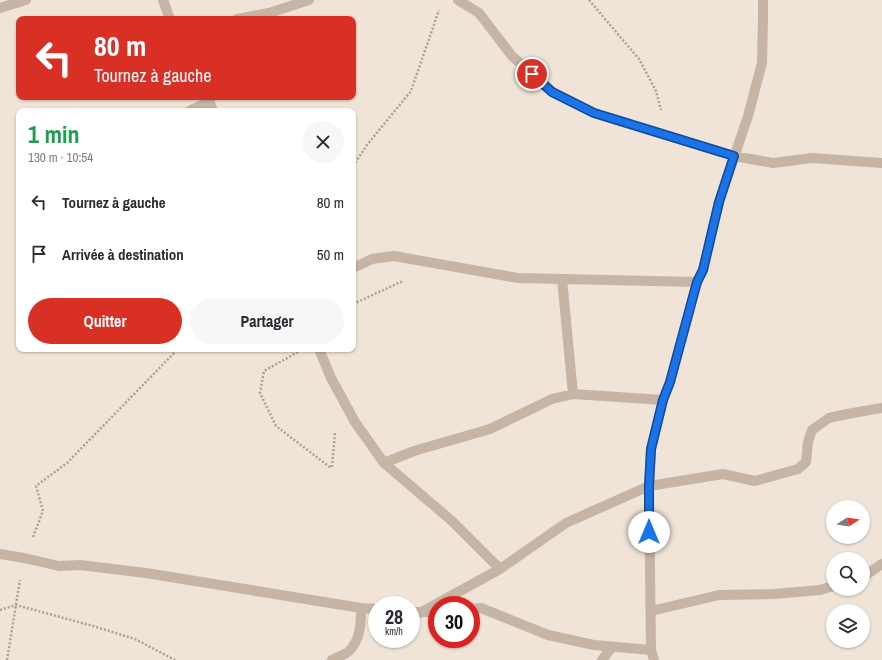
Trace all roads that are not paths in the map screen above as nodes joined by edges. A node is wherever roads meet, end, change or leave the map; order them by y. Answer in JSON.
{"nodes":[{"id":1,"x":26,"y":0,"type":"edge"},
{"id":2,"x":163,"y":0,"type":"edge"},
{"id":3,"x":309,"y":0,"type":"edge"},
{"id":4,"x":458,"y":0,"type":"edge"},
{"id":5,"x":763,"y":0,"type":"edge"},
{"id":6,"x":0,"y":8,"type":"edge"},
{"id":7,"x":169,"y":16,"type":"edge"},
{"id":8,"x":253,"y":16,"type":"edge"},
{"id":9,"x":210,"y":103,"type":"edge"},
{"id":10,"x":197,"y":108,"type":"edge"},
{"id":11,"x":734,"y":156,"type":"junction"},
{"id":12,"x":882,"y":163,"type":"edge"},
{"id":13,"x":356,"y":267,"type":"edge"},
{"id":14,"x":562,"y":279,"type":"junction"},
{"id":15,"x":697,"y":282,"type":"junction"},
{"id":16,"x":320,"y":352,"type":"edge"},
{"id":17,"x":573,"y":394,"type":"junction"},
{"id":18,"x":663,"y":400,"type":"junction"},
{"id":19,"x":882,"y":408,"type":"edge"},
{"id":20,"x":384,"y":463,"type":"junction"},
{"id":21,"x":649,"y":486,"type":"junction"},
{"id":22,"x":0,"y":554,"type":"edge"},
{"id":23,"x":882,"y":564,"type":"edge"},
{"id":24,"x":500,"y":569,"type":"junction"},
{"id":25,"x":870,"y":572,"type":"edge"},
{"id":26,"x":826,"y":588,"type":"edge"},
{"id":27,"x":361,"y":608,"type":"junction"},
{"id":28,"x":368,"y":608,"type":"edge"},
{"id":29,"x":480,"y":608,"type":"edge"},
{"id":30,"x":420,"y":609,"type":"edge"},
{"id":31,"x":651,"y":611,"type":"junction"},
{"id":32,"x":612,"y":647,"type":"junction"},
{"id":33,"x":653,"y":655,"type":"edge"},
{"id":34,"x":332,"y":660,"type":"edge"},
{"id":35,"x":602,"y":660,"type":"edge"}],
"edges":[{"from":1,"to":6,"type":"street"},
{"from":2,"to":7,"type":"street"},
{"from":3,"to":8,"type":"street"},
{"from":4,"to":11,"type":"street"},
{"from":5,"to":11,"type":"street"},
{"from":9,"to":10,"type":"street"},
{"from":11,"to":12,"type":"street"},
{"from":11,"to":15,"type":"street"},
{"from":13,"to":14,"type":"street"},
{"from":14,"to":15,"type":"street"},
{"from":14,"to":17,"type":"street"},
{"from":15,"to":18,"type":"street"},
{"from":16,"to":20,"type":"street"},
{"from":17,"to":18,"type":"street"},
{"from":17,"to":20,"type":"street"},
{"from":18,"to":21,"type":"street"},
{"from":19,"to":21,"type":"street"},
{"from":20,"to":24,"type":"street"},
{"from":21,"to":24,"type":"street"},
{"from":21,"to":31,"type":"street"},
{"from":22,"to":27,"type":"street"},
{"from":23,"to":25,"type":"street"},
{"from":24,"to":30,"type":"street"},
{"from":26,"to":31,"type":"street"},
{"from":27,"to":28,"type":"street"},
{"from":27,"to":34,"type":"street"},
{"from":29,"to":32,"type":"street"},
{"from":31,"to":33,"type":"street"},
{"from":32,"to":33,"type":"street"},
{"from":32,"to":35,"type":"street"}]}
